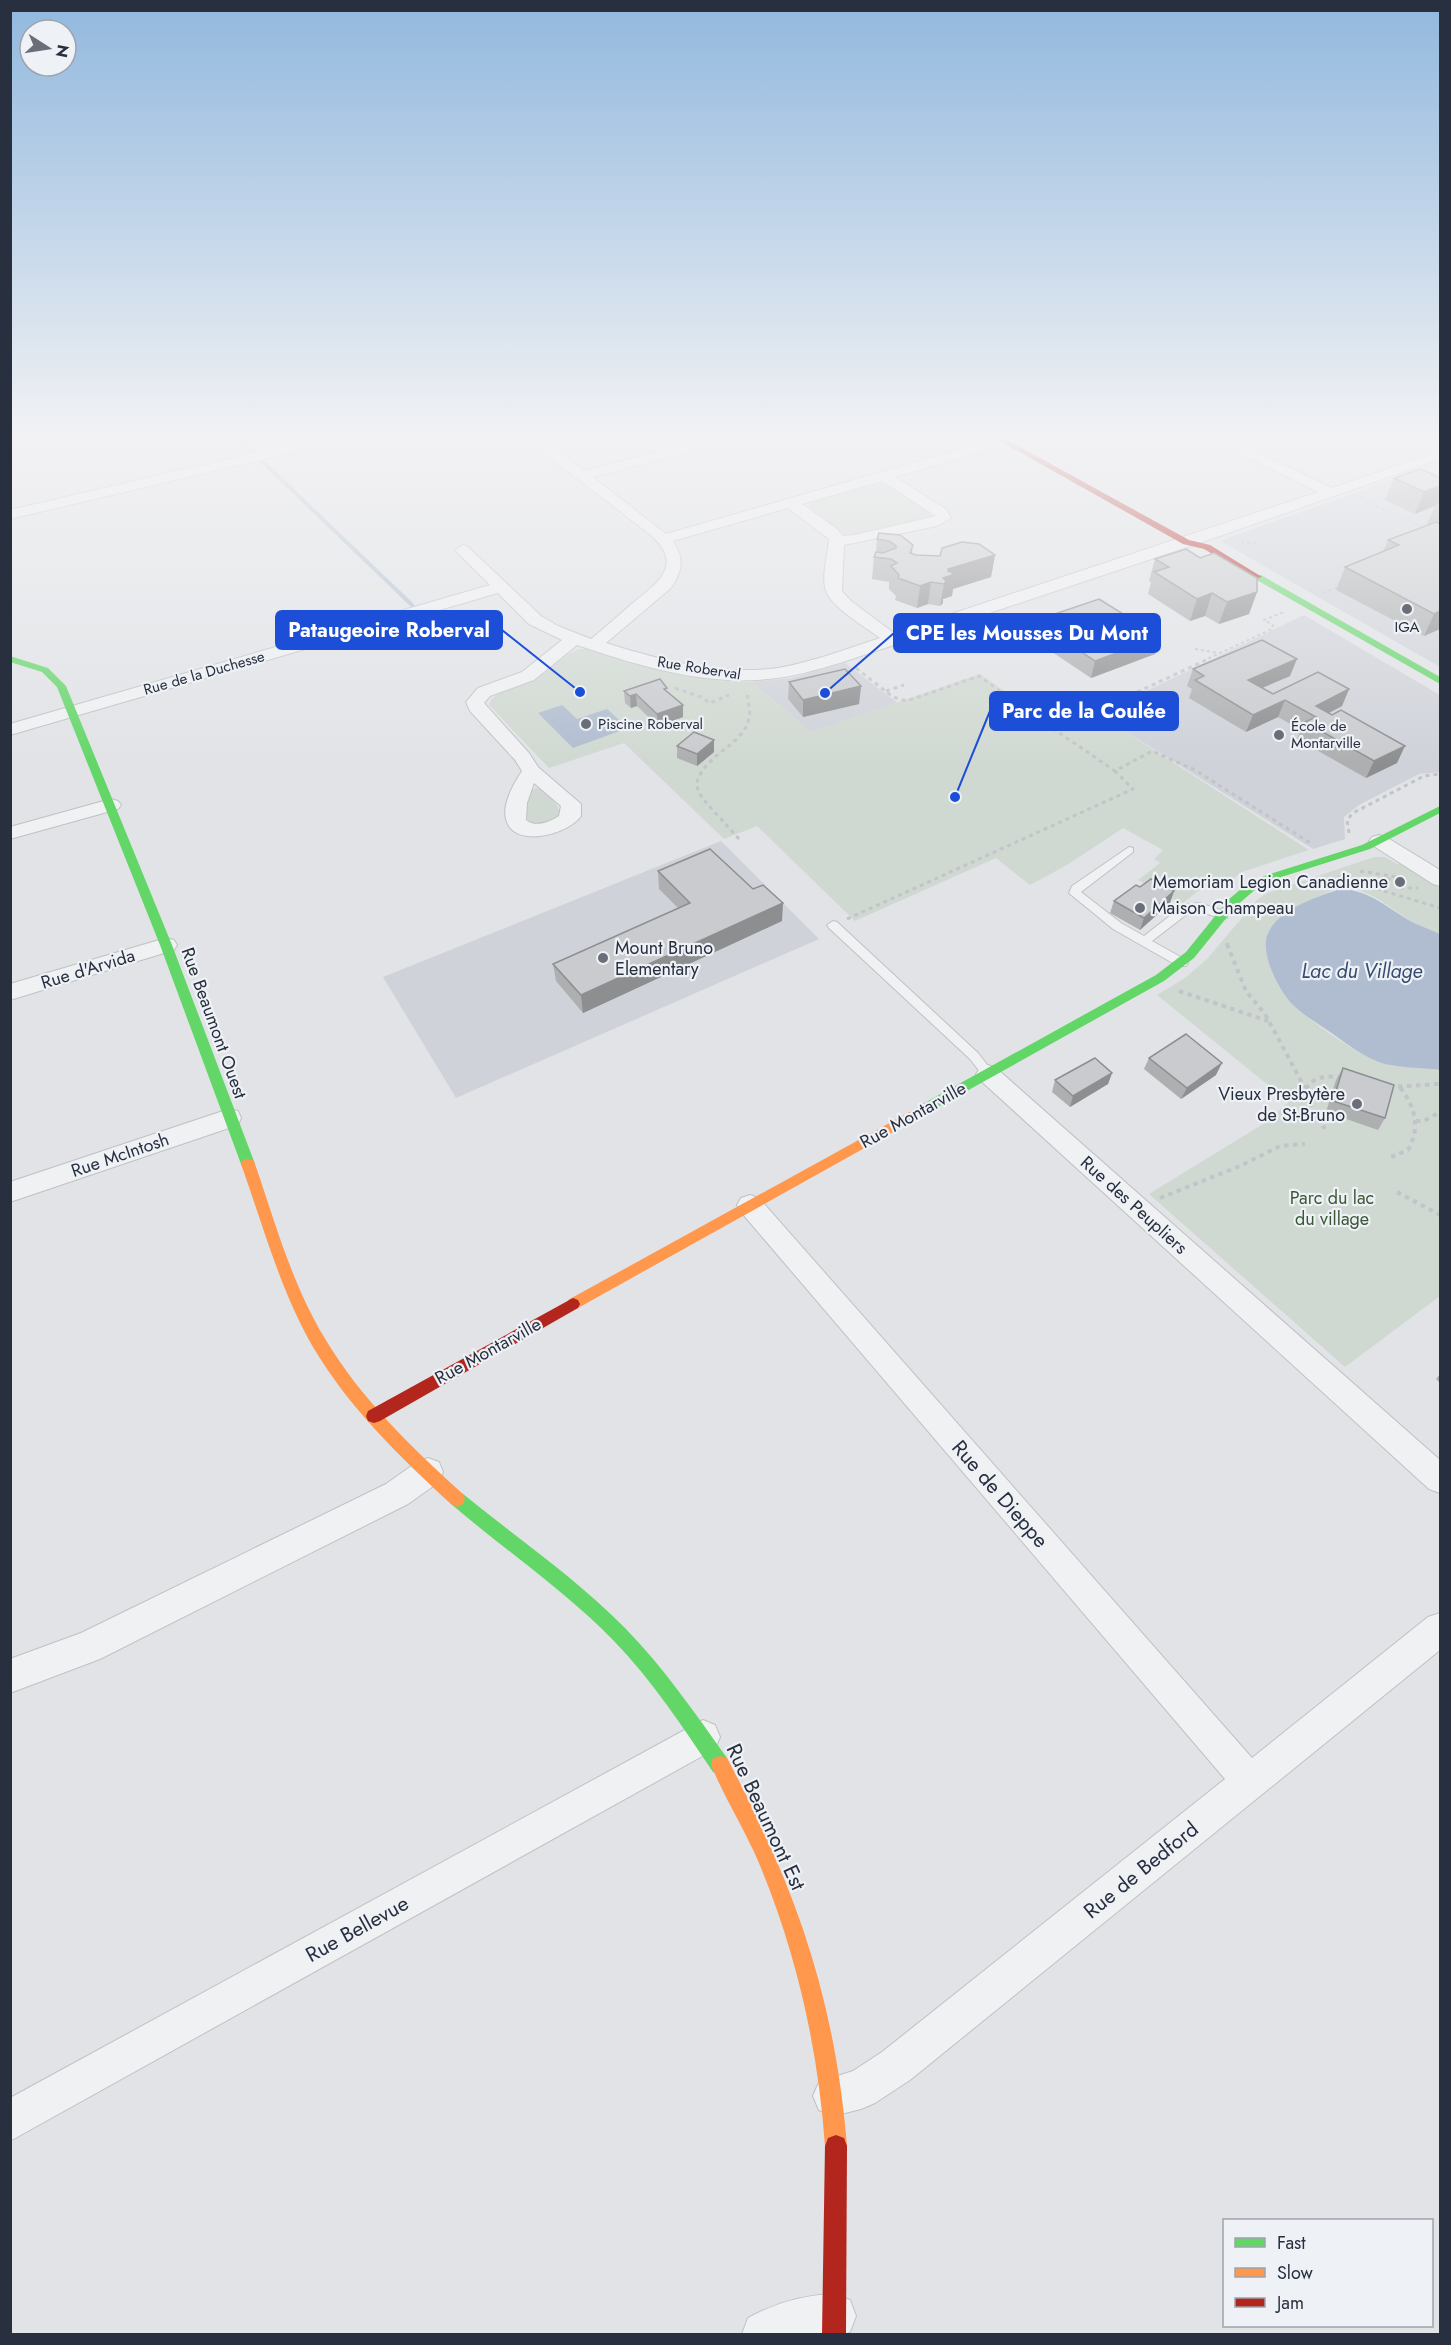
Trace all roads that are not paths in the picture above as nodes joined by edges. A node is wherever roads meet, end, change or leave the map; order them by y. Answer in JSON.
{"nodes":[{"id":1,"x":668,"y":545,"type":"edge"},
{"id":2,"x":837,"y":545,"type":"edge"},
{"id":3,"x":1176,"y":545,"type":"edge"},
{"id":4,"x":1210,"y":545,"type":"edge"},
{"id":5,"x":463,"y":550,"type":"dead end"},
{"id":6,"x":501,"y":587,"type":"junction"},
{"id":7,"x":575,"y":638,"type":"junction"},
{"id":8,"x":891,"y":639,"type":"junction"},
{"id":9,"x":595,"y":644,"type":"junction"},
{"id":10,"x":10,"y":659,"type":"edge"},
{"id":11,"x":1440,"y":681,"type":"edge"},
{"id":12,"x":72,"y":712,"type":"junction"},
{"id":13,"x":10,"y":729,"type":"edge"},
{"id":14,"x":531,"y":771,"type":"dead end"},
{"id":15,"x":111,"y":805,"type":"junction"},
{"id":16,"x":1440,"y":809,"type":"edge"},
{"id":17,"x":10,"y":833,"type":"edge"},
{"id":18,"x":1379,"y":841,"type":"junction"},
{"id":19,"x":1129,"y":850,"type":"dead end"},
{"id":20,"x":1440,"y":879,"type":"edge"},
{"id":21,"x":1223,"y":915,"type":"junction"},
{"id":22,"x":833,"y":926,"type":"road end"},
{"id":23,"x":1144,"y":941,"type":"junction"},
{"id":24,"x":166,"y":945,"type":"junction"},
{"id":25,"x":1182,"y":963,"type":"junction"},
{"id":26,"x":10,"y":992,"type":"edge"},
{"id":27,"x":988,"y":1074,"type":"junction"},
{"id":28,"x":229,"y":1118,"type":"junction"},
{"id":29,"x":10,"y":1192,"type":"edge"},
{"id":30,"x":750,"y":1205,"type":"junction"},
{"id":31,"x":374,"y":1416,"type":"junction"},
{"id":32,"x":428,"y":1472,"type":"junction"},
{"id":33,"x":1440,"y":1479,"type":"edge"},
{"id":34,"x":1440,"y":1629,"type":"edge"},
{"id":35,"x":10,"y":1676,"type":"edge"},
{"id":36,"x":704,"y":1737,"type":"junction"},
{"id":37,"x":1250,"y":1782,"type":"junction"},
{"id":38,"x":833,"y":2096,"type":"junction"},
{"id":39,"x":10,"y":2121,"type":"edge"},
{"id":40,"x":834,"y":2325,"type":"edge"},
{"id":41,"x":764,"y":2334,"type":"edge"}],
"edges":[{"from":1,"to":9,"type":"street"},
{"from":2,"to":8,"type":"street"},
{"from":3,"to":8,"type":"street","name":"Rue Roberval"},
{"from":4,"to":11,"type":"street"},
{"from":5,"to":6,"type":"street","name":"Rue Roberval"},
{"from":6,"to":7,"type":"street","name":"Rue Roberval"},
{"from":6,"to":12,"type":"street","name":"Rue de la Duchesse"},
{"from":7,"to":9,"type":"street","name":"Rue Roberval"},
{"from":7,"to":14,"type":"street"},
{"from":8,"to":9,"type":"street","name":"Rue Roberval"},
{"from":10,"to":12,"type":"street","name":"Rue Beaumont Ouest"},
{"from":12,"to":13,"type":"street","name":"Rue de la Duchesse"},
{"from":12,"to":15,"type":"street","name":"Rue Beaumont Ouest"},
{"from":15,"to":17,"type":"street"},
{"from":15,"to":24,"type":"street","name":"Rue Beaumont Ouest"},
{"from":16,"to":18,"type":"street","name":"Rue Montarville"},
{"from":18,"to":20,"type":"street"},
{"from":18,"to":21,"type":"street","name":"Rue Montarville"},
{"from":19,"to":23,"type":"lane"},
{"from":21,"to":23,"type":"lane"},
{"from":21,"to":25,"type":"street","name":"Rue Montarville"},
{"from":22,"to":27,"type":"lane","name":"Rue des Peupliers"},
{"from":23,"to":25,"type":"lane"},
{"from":24,"to":26,"type":"street","name":"Rue d'Arvida"},
{"from":24,"to":28,"type":"street","name":"Rue Beaumont Ouest"},
{"from":25,"to":27,"type":"street","name":"Rue Montarville"},
{"from":27,"to":30,"type":"street","name":"Rue Montarville"},
{"from":27,"to":33,"type":"street","name":"Rue des Peupliers"},
{"from":28,"to":29,"type":"street","name":"Rue McIntosh"},
{"from":28,"to":31,"type":"street","name":"Rue Beaumont Ouest"},
{"from":30,"to":31,"type":"street","name":"Rue Montarville"},
{"from":30,"to":37,"type":"street","name":"Rue de Dieppe"},
{"from":31,"to":32,"type":"street","name":"Rue Beaumont Est"},
{"from":32,"to":35,"type":"street"},
{"from":32,"to":36,"type":"street","name":"Rue Beaumont Est"},
{"from":34,"to":37,"type":"street","name":"Rue de Bedford"},
{"from":36,"to":38,"type":"street","name":"Rue Beaumont Est"},
{"from":36,"to":39,"type":"street","name":"Rue Bellevue"},
{"from":37,"to":38,"type":"street","name":"Rue de Bedford"},
{"from":38,"to":40,"type":"street","name":"Rue Beaumont Est"},
{"from":40,"to":41,"type":"street"}]}
